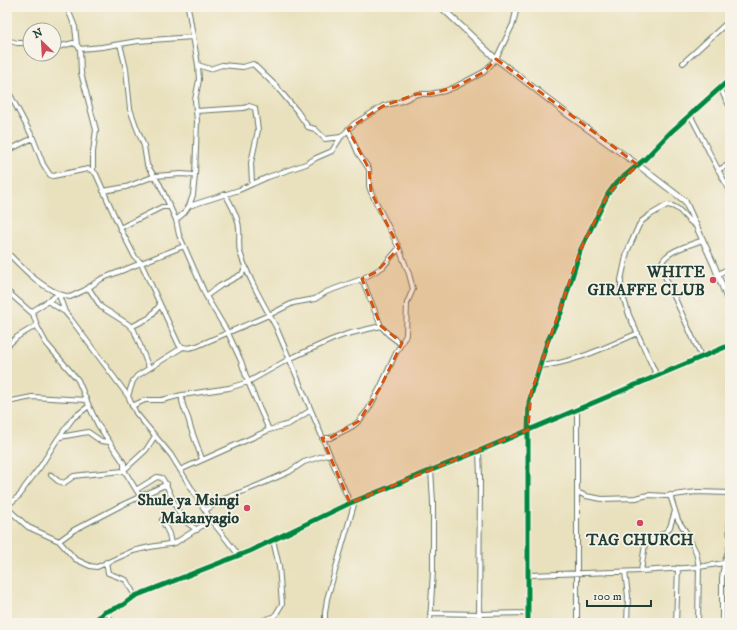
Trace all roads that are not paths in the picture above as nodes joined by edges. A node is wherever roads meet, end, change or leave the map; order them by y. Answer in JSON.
{"nodes":[{"id":1,"x":67,"y":7,"type":"edge"},
{"id":2,"x":188,"y":7,"type":"edge"},
{"id":3,"x":441,"y":7,"type":"edge"},
{"id":4,"x":517,"y":7,"type":"edge"},
{"id":5,"x":730,"y":20,"type":"edge"},
{"id":6,"x":193,"y":37,"type":"junction"},
{"id":7,"x":7,"y":40,"type":"edge"},
{"id":8,"x":22,"y":43,"type":"edge"},
{"id":9,"x":120,"y":44,"type":"junction"},
{"id":10,"x":62,"y":46,"type":"edge"},
{"id":11,"x":78,"y":47,"type":"junction"},
{"id":12,"x":496,"y":58,"type":"junction"},
{"id":13,"x":683,"y":63,"type":"dead end"},
{"id":14,"x":198,"y":65,"type":"junction"},
{"id":15,"x":730,"y":78,"type":"edge"},
{"id":16,"x":720,"y":88,"type":"junction"},
{"id":17,"x":7,"y":89,"type":"edge"},
{"id":18,"x":730,"y":107,"type":"edge"},
{"id":19,"x":196,"y":111,"type":"junction"},
{"id":20,"x":690,"y":115,"type":"junction"},
{"id":21,"x":348,"y":129,"type":"junction"},
{"id":22,"x":341,"y":137,"type":"junction"},
{"id":23,"x":33,"y":138,"type":"junction"},
{"id":24,"x":7,"y":150,"type":"edge"},
{"id":25,"x":638,"y":164,"type":"junction"},
{"id":26,"x":730,"y":164,"type":"edge"},
{"id":27,"x":718,"y":170,"type":"junction"},
{"id":28,"x":93,"y":171,"type":"junction"},
{"id":29,"x":195,"y":175,"type":"junction"},
{"id":30,"x":155,"y":176,"type":"junction"},
{"id":31,"x":252,"y":184,"type":"junction"},
{"id":32,"x":102,"y":191,"type":"junction"},
{"id":33,"x":730,"y":191,"type":"edge"},
{"id":34,"x":225,"y":194,"type":"junction"},
{"id":35,"x":189,"y":206,"type":"junction"},
{"id":36,"x":170,"y":207,"type":"junction"},
{"id":37,"x":176,"y":220,"type":"junction"},
{"id":38,"x":697,"y":226,"type":"junction"},
{"id":39,"x":120,"y":228,"type":"junction"},
{"id":40,"x":703,"y":240,"type":"junction"},
{"id":41,"x":184,"y":246,"type":"junction"},
{"id":42,"x":399,"y":248,"type":"junction"},
{"id":43,"x":7,"y":252,"type":"edge"},
{"id":44,"x":141,"y":263,"type":"junction"},
{"id":45,"x":246,"y":267,"type":"junction"},
{"id":46,"x":730,"y":268,"type":"edge"},
{"id":47,"x":719,"y":274,"type":"junction"},
{"id":48,"x":362,"y":279,"type":"junction"},
{"id":49,"x":88,"y":287,"type":"junction"},
{"id":50,"x":7,"y":292,"type":"edge"},
{"id":51,"x":59,"y":295,"type":"junction"},
{"id":52,"x":206,"y":296,"type":"junction"},
{"id":53,"x":49,"y":302,"type":"junction"},
{"id":54,"x":160,"y":305,"type":"junction"},
{"id":55,"x":730,"y":306,"type":"edge"},
{"id":56,"x":31,"y":312,"type":"junction"},
{"id":57,"x":65,"y":312,"type":"junction"},
{"id":58,"x":156,"y":312,"type":"junction"},
{"id":59,"x":269,"y":315,"type":"junction"},
{"id":60,"x":165,"y":316,"type":"junction"},
{"id":61,"x":37,"y":325,"type":"junction"},
{"id":62,"x":381,"y":326,"type":"junction"},
{"id":63,"x":131,"y":327,"type":"junction"},
{"id":64,"x":228,"y":333,"type":"junction"},
{"id":65,"x":638,"y":333,"type":"junction"},
{"id":66,"x":401,"y":344,"type":"junction"},
{"id":67,"x":730,"y":345,"type":"edge"},
{"id":68,"x":7,"y":346,"type":"edge"},
{"id":69,"x":182,"y":347,"type":"junction"},
{"id":70,"x":701,"y":356,"type":"junction"},
{"id":71,"x":289,"y":359,"type":"junction"},
{"id":72,"x":539,"y":366,"type":"junction"},
{"id":73,"x":149,"y":368,"type":"junction"},
{"id":74,"x":657,"y":376,"type":"junction"},
{"id":75,"x":248,"y":382,"type":"junction"},
{"id":76,"x":182,"y":395,"type":"junction"},
{"id":77,"x":128,"y":396,"type":"junction"},
{"id":78,"x":87,"y":400,"type":"junction"},
{"id":79,"x":7,"y":402,"type":"edge"},
{"id":80,"x":89,"y":406,"type":"junction"},
{"id":81,"x":132,"y":406,"type":"junction"},
{"id":82,"x":577,"y":409,"type":"junction"},
{"id":83,"x":311,"y":410,"type":"junction"},
{"id":84,"x":269,"y":430,"type":"junction"},
{"id":85,"x":528,"y":430,"type":"junction"},
{"id":86,"x":155,"y":436,"type":"junction"},
{"id":87,"x":60,"y":437,"type":"junction"},
{"id":88,"x":322,"y":438,"type":"junction"},
{"id":89,"x":109,"y":442,"type":"junction"},
{"id":90,"x":479,"y":450,"type":"junction"},
{"id":91,"x":329,"y":454,"type":"junction"},
{"id":92,"x":202,"y":460,"type":"junction"},
{"id":93,"x":124,"y":470,"type":"junction"},
{"id":94,"x":180,"y":470,"type":"junction"},
{"id":95,"x":431,"y":470,"type":"junction"},
{"id":96,"x":51,"y":475,"type":"dead end"},
{"id":97,"x":167,"y":484,"type":"junction"},
{"id":98,"x":136,"y":490,"type":"junction"},
{"id":99,"x":577,"y":492,"type":"junction"},
{"id":100,"x":730,"y":493,"type":"edge"},
{"id":101,"x":140,"y":496,"type":"junction"},
{"id":102,"x":670,"y":496,"type":"junction"},
{"id":103,"x":355,"y":501,"type":"junction"},
{"id":104,"x":350,"y":503,"type":"junction"},
{"id":105,"x":7,"y":507,"type":"edge"},
{"id":106,"x":730,"y":509,"type":"edge"},
{"id":107,"x":206,"y":510,"type":"junction"},
{"id":108,"x":675,"y":511,"type":"junction"},
{"id":109,"x":162,"y":520,"type":"dead end"},
{"id":110,"x":211,"y":520,"type":"junction"},
{"id":111,"x":197,"y":530,"type":"junction"},
{"id":112,"x":730,"y":534,"type":"edge"},
{"id":113,"x":273,"y":540,"type":"junction"},
{"id":114,"x":59,"y":541,"type":"junction"},
{"id":115,"x":171,"y":544,"type":"junction"},
{"id":116,"x":730,"y":545,"type":"edge"},
{"id":117,"x":238,"y":553,"type":"dead end"},
{"id":118,"x":106,"y":562,"type":"junction"},
{"id":119,"x":730,"y":562,"type":"edge"},
{"id":120,"x":724,"y":564,"type":"junction"},
{"id":121,"x":699,"y":567,"type":"junction"},
{"id":122,"x":678,"y":568,"type":"junction"},
{"id":123,"x":641,"y":571,"type":"junction"},
{"id":124,"x":625,"y":572,"type":"junction"},
{"id":125,"x":577,"y":573,"type":"junction"},
{"id":126,"x":529,"y":575,"type":"junction"},
{"id":127,"x":135,"y":596,"type":"junction"},
{"id":128,"x":108,"y":611,"type":"junction"},
{"id":129,"x":430,"y":612,"type":"junction"},
{"id":130,"x":528,"y":613,"type":"junction"},
{"id":131,"x":479,"y":614,"type":"junction"},
{"id":132,"x":92,"y":623,"type":"edge"},
{"id":133,"x":112,"y":623,"type":"edge"},
{"id":134,"x":255,"y":623,"type":"edge"},
{"id":135,"x":325,"y":623,"type":"edge"},
{"id":136,"x":430,"y":623,"type":"edge"},
{"id":137,"x":480,"y":623,"type":"edge"},
{"id":138,"x":528,"y":623,"type":"edge"},
{"id":139,"x":577,"y":623,"type":"edge"},
{"id":140,"x":627,"y":623,"type":"edge"},
{"id":141,"x":676,"y":623,"type":"edge"},
{"id":142,"x":698,"y":623,"type":"edge"},
{"id":143,"x":722,"y":623,"type":"edge"}],
"edges":[{"from":1,"to":11,"type":"street"},
{"from":2,"to":6,"type":"street"},
{"from":3,"to":12,"type":"street"},
{"from":4,"to":12,"type":"street"},
{"from":5,"to":13,"type":"street"},
{"from":6,"to":9,"type":"street"},
{"from":6,"to":14,"type":"street"},
{"from":7,"to":8,"type":"street"},
{"from":9,"to":11,"type":"street"},
{"from":9,"to":30,"type":"street"},
{"from":10,"to":11,"type":"street"},
{"from":11,"to":28,"type":"street"},
{"from":12,"to":21,"type":"street"},
{"from":12,"to":25,"type":"street"},
{"from":14,"to":19,"type":"street"},
{"from":14,"to":22,"type":"street"},
{"from":15,"to":16,"type":"street"},
{"from":16,"to":18,"type":"street"},
{"from":16,"to":20,"type":"street"},
{"from":17,"to":23,"type":"street"},
{"from":19,"to":29,"type":"street"},
{"from":19,"to":31,"type":"street"},
{"from":20,"to":25,"type":"street"},
{"from":20,"to":27,"type":"street"},
{"from":21,"to":22,"type":"street"},
{"from":21,"to":42,"type":"street"},
{"from":22,"to":31,"type":"street"},
{"from":23,"to":24,"type":"street"},
{"from":23,"to":28,"type":"street"},
{"from":25,"to":38,"type":"street"},
{"from":25,"to":72,"type":"street"},
{"from":26,"to":27,"type":"street"},
{"from":27,"to":33,"type":"street"},
{"from":28,"to":32,"type":"street"},
{"from":29,"to":30,"type":"street"},
{"from":29,"to":35,"type":"street"},
{"from":30,"to":32,"type":"street"},
{"from":30,"to":36,"type":"street"},
{"from":31,"to":34,"type":"street"},
{"from":32,"to":39,"type":"street"},
{"from":34,"to":35,"type":"street"},
{"from":34,"to":45,"type":"street"},
{"from":35,"to":37,"type":"street"},
{"from":36,"to":37,"type":"street"},
{"from":36,"to":39,"type":"street"},
{"from":37,"to":41,"type":"street"},
{"from":38,"to":40,"type":"street"},
{"from":38,"to":65,"type":"street"},
{"from":39,"to":44,"type":"street"},
{"from":40,"to":47,"type":"street"},
{"from":40,"to":70,"type":"street"},
{"from":41,"to":44,"type":"street"},
{"from":41,"to":52,"type":"street"},
{"from":42,"to":48,"type":"street"},
{"from":42,"to":66,"type":"street"},
{"from":43,"to":51,"type":"street"},
{"from":44,"to":49,"type":"street"},
{"from":44,"to":54,"type":"street"},
{"from":45,"to":52,"type":"street"},
{"from":45,"to":59,"type":"street"},
{"from":46,"to":47,"type":"street"},
{"from":47,"to":55,"type":"street"},
{"from":48,"to":59,"type":"street"},
{"from":48,"to":62,"type":"street"},
{"from":49,"to":51,"type":"street"},
{"from":49,"to":63,"type":"street"},
{"from":50,"to":56,"type":"street"},
{"from":51,"to":53,"type":"street"},
{"from":51,"to":57,"type":"street"},
{"from":52,"to":64,"type":"street"},
{"from":53,"to":56,"type":"street"},
{"from":53,"to":57,"type":"street"},
{"from":54,"to":58,"type":"street"},
{"from":54,"to":60,"type":"street"},
{"from":56,"to":61,"type":"street"},
{"from":57,"to":77,"type":"street"},
{"from":58,"to":60,"type":"street"},
{"from":58,"to":63,"type":"street"},
{"from":59,"to":64,"type":"street"},
{"from":59,"to":71,"type":"street"},
{"from":60,"to":69,"type":"street"},
{"from":61,"to":68,"type":"street"},
{"from":61,"to":78,"type":"street"},
{"from":62,"to":66,"type":"street"},
{"from":62,"to":71,"type":"street"},
{"from":63,"to":73,"type":"street"},
{"from":64,"to":69,"type":"street"},
{"from":64,"to":75,"type":"street"},
{"from":65,"to":72,"type":"street"},
{"from":65,"to":74,"type":"street"},
{"from":66,"to":88,"type":"street"},
{"from":67,"to":70,"type":"street"},
{"from":69,"to":73,"type":"street"},
{"from":70,"to":74,"type":"street"},
{"from":71,"to":75,"type":"street"},
{"from":71,"to":83,"type":"street"},
{"from":72,"to":85,"type":"street"},
{"from":73,"to":77,"type":"street"},
{"from":74,"to":82,"type":"street"},
{"from":75,"to":76,"type":"street"},
{"from":75,"to":84,"type":"street"},
{"from":76,"to":81,"type":"street"},
{"from":76,"to":92,"type":"street"},
{"from":77,"to":81,"type":"street"},
{"from":78,"to":79,"type":"street"},
{"from":78,"to":80,"type":"street"},
{"from":80,"to":87,"type":"street"},
{"from":80,"to":89,"type":"street"},
{"from":81,"to":86,"type":"street"},
{"from":82,"to":85,"type":"street"},
{"from":82,"to":99,"type":"street"},
{"from":83,"to":84,"type":"street"},
{"from":83,"to":88,"type":"street"},
{"from":84,"to":92,"type":"street"},
{"from":85,"to":90,"type":"street"},
{"from":85,"to":126,"type":"street"},
{"from":86,"to":93,"type":"street"},
{"from":86,"to":94,"type":"street"},
{"from":87,"to":89,"type":"street"},
{"from":87,"to":105,"type":"street"},
{"from":88,"to":91,"type":"street"},
{"from":89,"to":93,"type":"street"},
{"from":90,"to":95,"type":"street"},
{"from":90,"to":131,"type":"street"},
{"from":91,"to":104,"type":"street"},
{"from":91,"to":107,"type":"street"},
{"from":92,"to":94,"type":"street"},
{"from":93,"to":96,"type":"street"},
{"from":93,"to":98,"type":"street"},
{"from":94,"to":107,"type":"street"},
{"from":95,"to":103,"type":"street"},
{"from":95,"to":129,"type":"street"},
{"from":97,"to":98,"type":"street"},
{"from":97,"to":101,"type":"street"},
{"from":97,"to":111,"type":"street"},
{"from":98,"to":101,"type":"street"},
{"from":99,"to":102,"type":"street"},
{"from":99,"to":125,"type":"street"},
{"from":100,"to":102,"type":"street"},
{"from":101,"to":114,"type":"street"},
{"from":102,"to":108,"type":"street"},
{"from":103,"to":104,"type":"street"},
{"from":103,"to":135,"type":"street"},
{"from":104,"to":113,"type":"street"},
{"from":105,"to":114,"type":"street"},
{"from":106,"to":112,"type":"street"},
{"from":107,"to":110,"type":"street"},
{"from":108,"to":121,"type":"street"},
{"from":108,"to":123,"type":"street"},
{"from":109,"to":115,"type":"street"},
{"from":110,"to":111,"type":"street"},
{"from":110,"to":117,"type":"street"},
{"from":111,"to":115,"type":"street"},
{"from":113,"to":127,"type":"street"},
{"from":113,"to":134,"type":"street"},
{"from":114,"to":118,"type":"street"},
{"from":115,"to":118,"type":"street"},
{"from":116,"to":120,"type":"street"},
{"from":118,"to":127,"type":"street"},
{"from":119,"to":120,"type":"street"},
{"from":120,"to":121,"type":"street"},
{"from":120,"to":143,"type":"street"},
{"from":121,"to":122,"type":"street"},
{"from":121,"to":142,"type":"street"},
{"from":122,"to":123,"type":"street"},
{"from":122,"to":141,"type":"street"},
{"from":123,"to":124,"type":"street"},
{"from":124,"to":125,"type":"street"},
{"from":124,"to":140,"type":"street"},
{"from":125,"to":126,"type":"street"},
{"from":125,"to":139,"type":"street"},
{"from":126,"to":130,"type":"street"},
{"from":127,"to":128,"type":"street"},
{"from":128,"to":132,"type":"street"},
{"from":128,"to":133,"type":"street"},
{"from":129,"to":131,"type":"street"},
{"from":129,"to":136,"type":"street"},
{"from":130,"to":131,"type":"street"},
{"from":130,"to":138,"type":"street"},
{"from":131,"to":137,"type":"street"}]}
